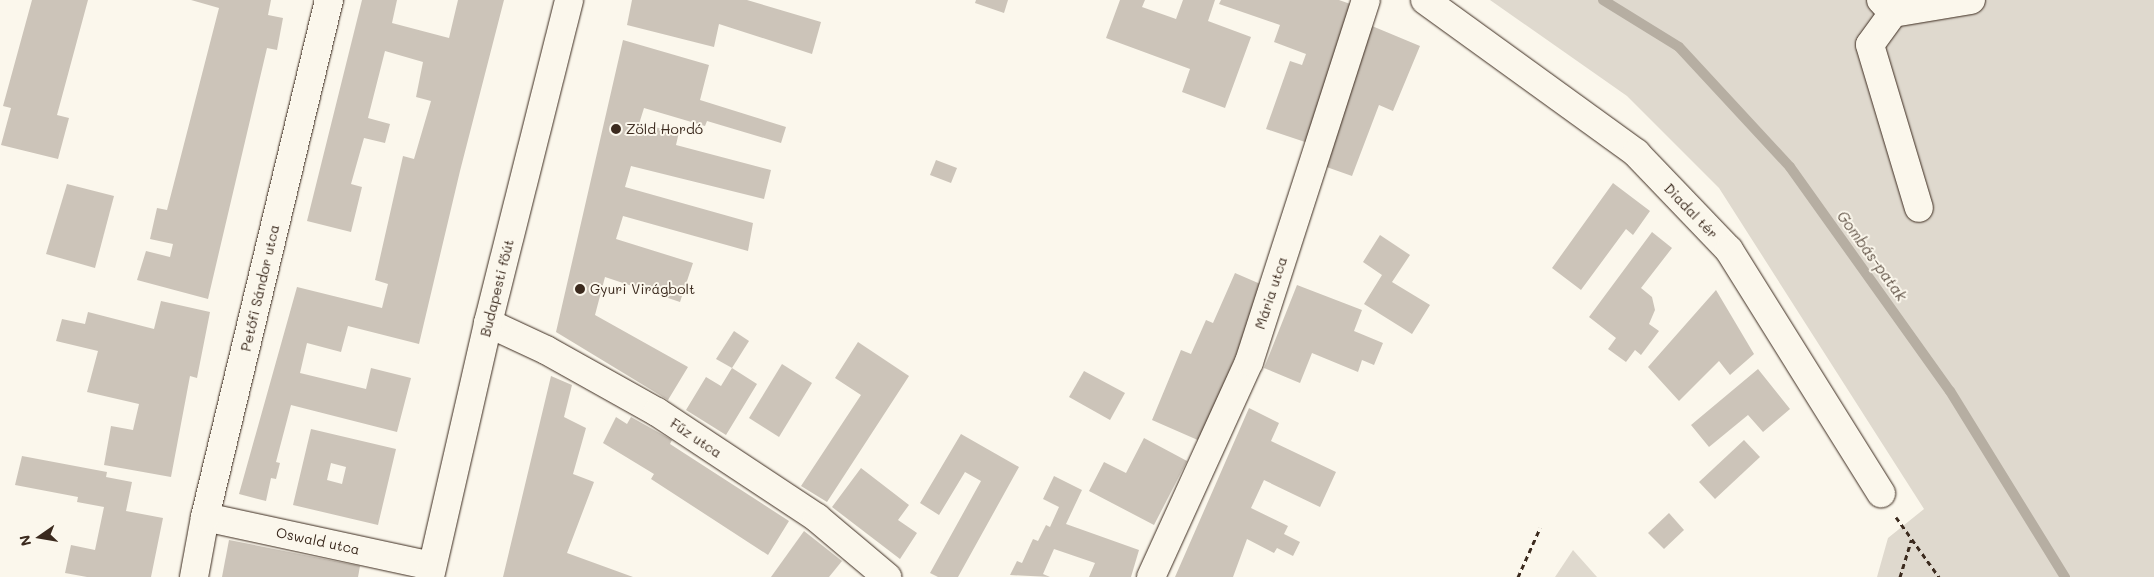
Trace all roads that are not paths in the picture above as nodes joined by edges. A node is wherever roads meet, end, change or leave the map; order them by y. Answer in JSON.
{"nodes":[{"id":1,"x":328,"y":0,"type":"edge"},
{"id":2,"x":570,"y":0,"type":"edge"},
{"id":3,"x":1366,"y":0,"type":"edge"},
{"id":4,"x":1424,"y":0,"type":"edge"},
{"id":5,"x":1971,"y":0,"type":"edge"},
{"id":6,"x":1887,"y":7,"type":"edge"},
{"id":7,"x":1919,"y":208,"type":"dead end"},
{"id":8,"x":488,"y":323,"type":"junction"},
{"id":9,"x":1881,"y":493,"type":"road end"},
{"id":10,"x":205,"y":517,"type":"junction"},
{"id":11,"x":431,"y":571,"type":"edge"},
{"id":12,"x":194,"y":577,"type":"edge"},
{"id":13,"x":887,"y":577,"type":"edge"},
{"id":14,"x":1151,"y":577,"type":"edge"}],
"edges":[{"from":1,"to":10,"type":"street","name":"Petőfi Sándor utca"},
{"from":2,"to":8,"type":"street","name":"Budapesti főút"},
{"from":3,"to":14,"type":"street","name":"Mária utca"},
{"from":4,"to":9,"type":"street","name":"Diadal tér"},
{"from":5,"to":6,"type":"street"},
{"from":6,"to":7,"type":"street"},
{"from":8,"to":11,"type":"street","name":"Budapesti főút"},
{"from":8,"to":13,"type":"street","name":"Fűz utca"},
{"from":10,"to":11,"type":"street","name":"Oswald utca"},
{"from":10,"to":12,"type":"street","name":"Petőfi Sándor utca"}]}
